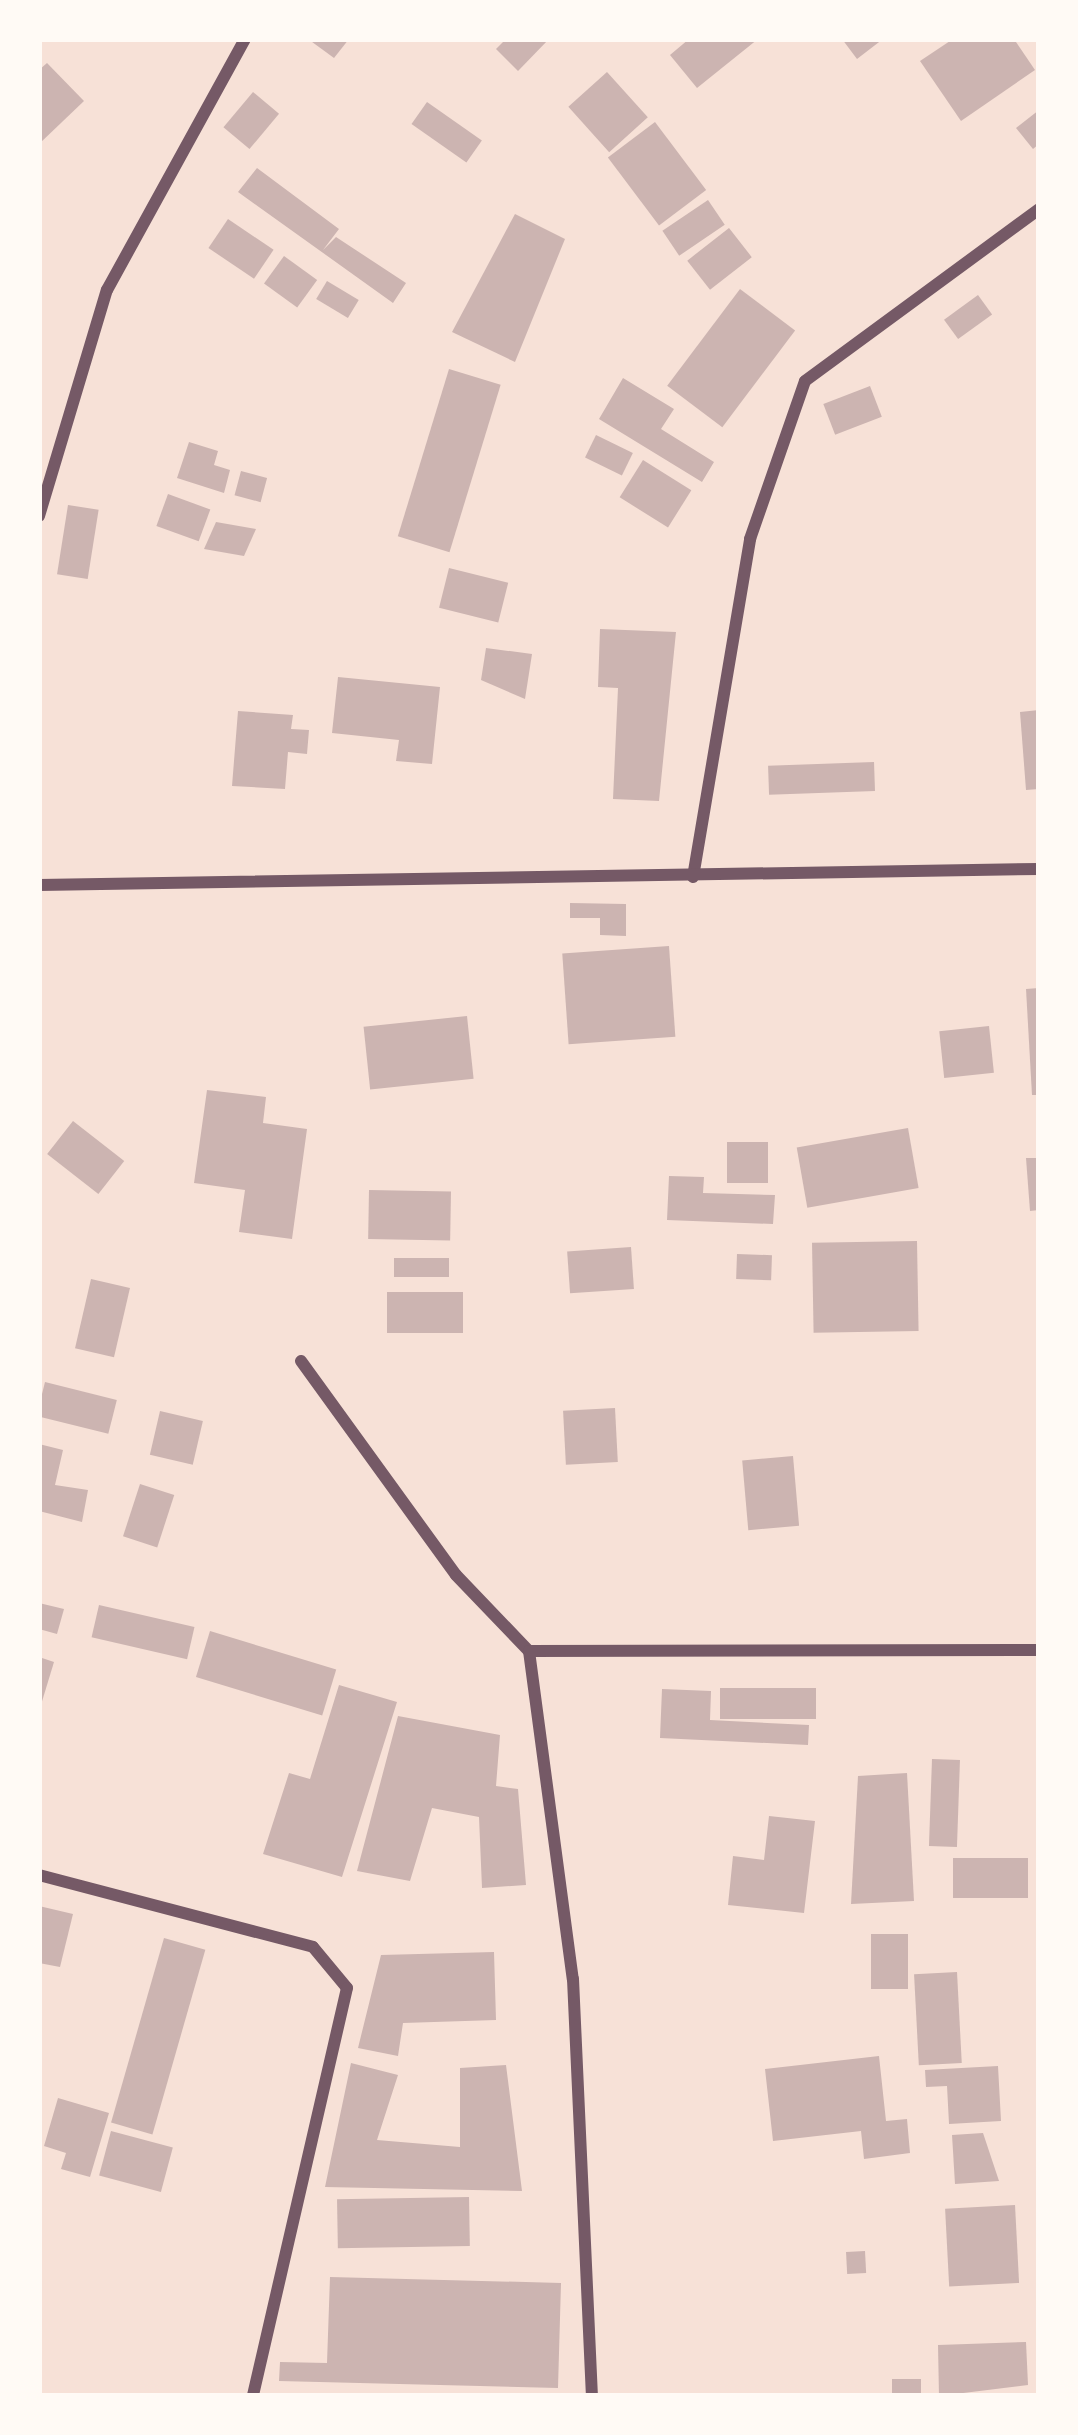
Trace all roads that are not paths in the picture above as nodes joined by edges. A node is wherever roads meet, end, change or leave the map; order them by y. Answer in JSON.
{"nodes":[{"id":1,"x":245,"y":39,"type":"edge"},
{"id":2,"x":1039,"y":209,"type":"edge"},
{"id":3,"x":39,"y":516,"type":"edge"},
{"id":4,"x":1039,"y":869,"type":"edge"},
{"id":5,"x":693,"y":877,"type":"junction"},
{"id":6,"x":39,"y":885,"type":"edge"},
{"id":7,"x":302,"y":1361,"type":"dead end"},
{"id":8,"x":1039,"y":1650,"type":"edge"},
{"id":9,"x":529,"y":1651,"type":"junction"},
{"id":10,"x":39,"y":1875,"type":"edge"},
{"id":11,"x":253,"y":2396,"type":"edge"},
{"id":12,"x":592,"y":2396,"type":"edge"}],
"edges":[{"from":1,"to":3,"type":"street"},
{"from":2,"to":5,"type":"street"},
{"from":4,"to":5,"type":"street"},
{"from":5,"to":6,"type":"street"},
{"from":7,"to":9,"type":"street"},
{"from":8,"to":9,"type":"street"},
{"from":9,"to":12,"type":"street"},
{"from":10,"to":11,"type":"street"}]}
